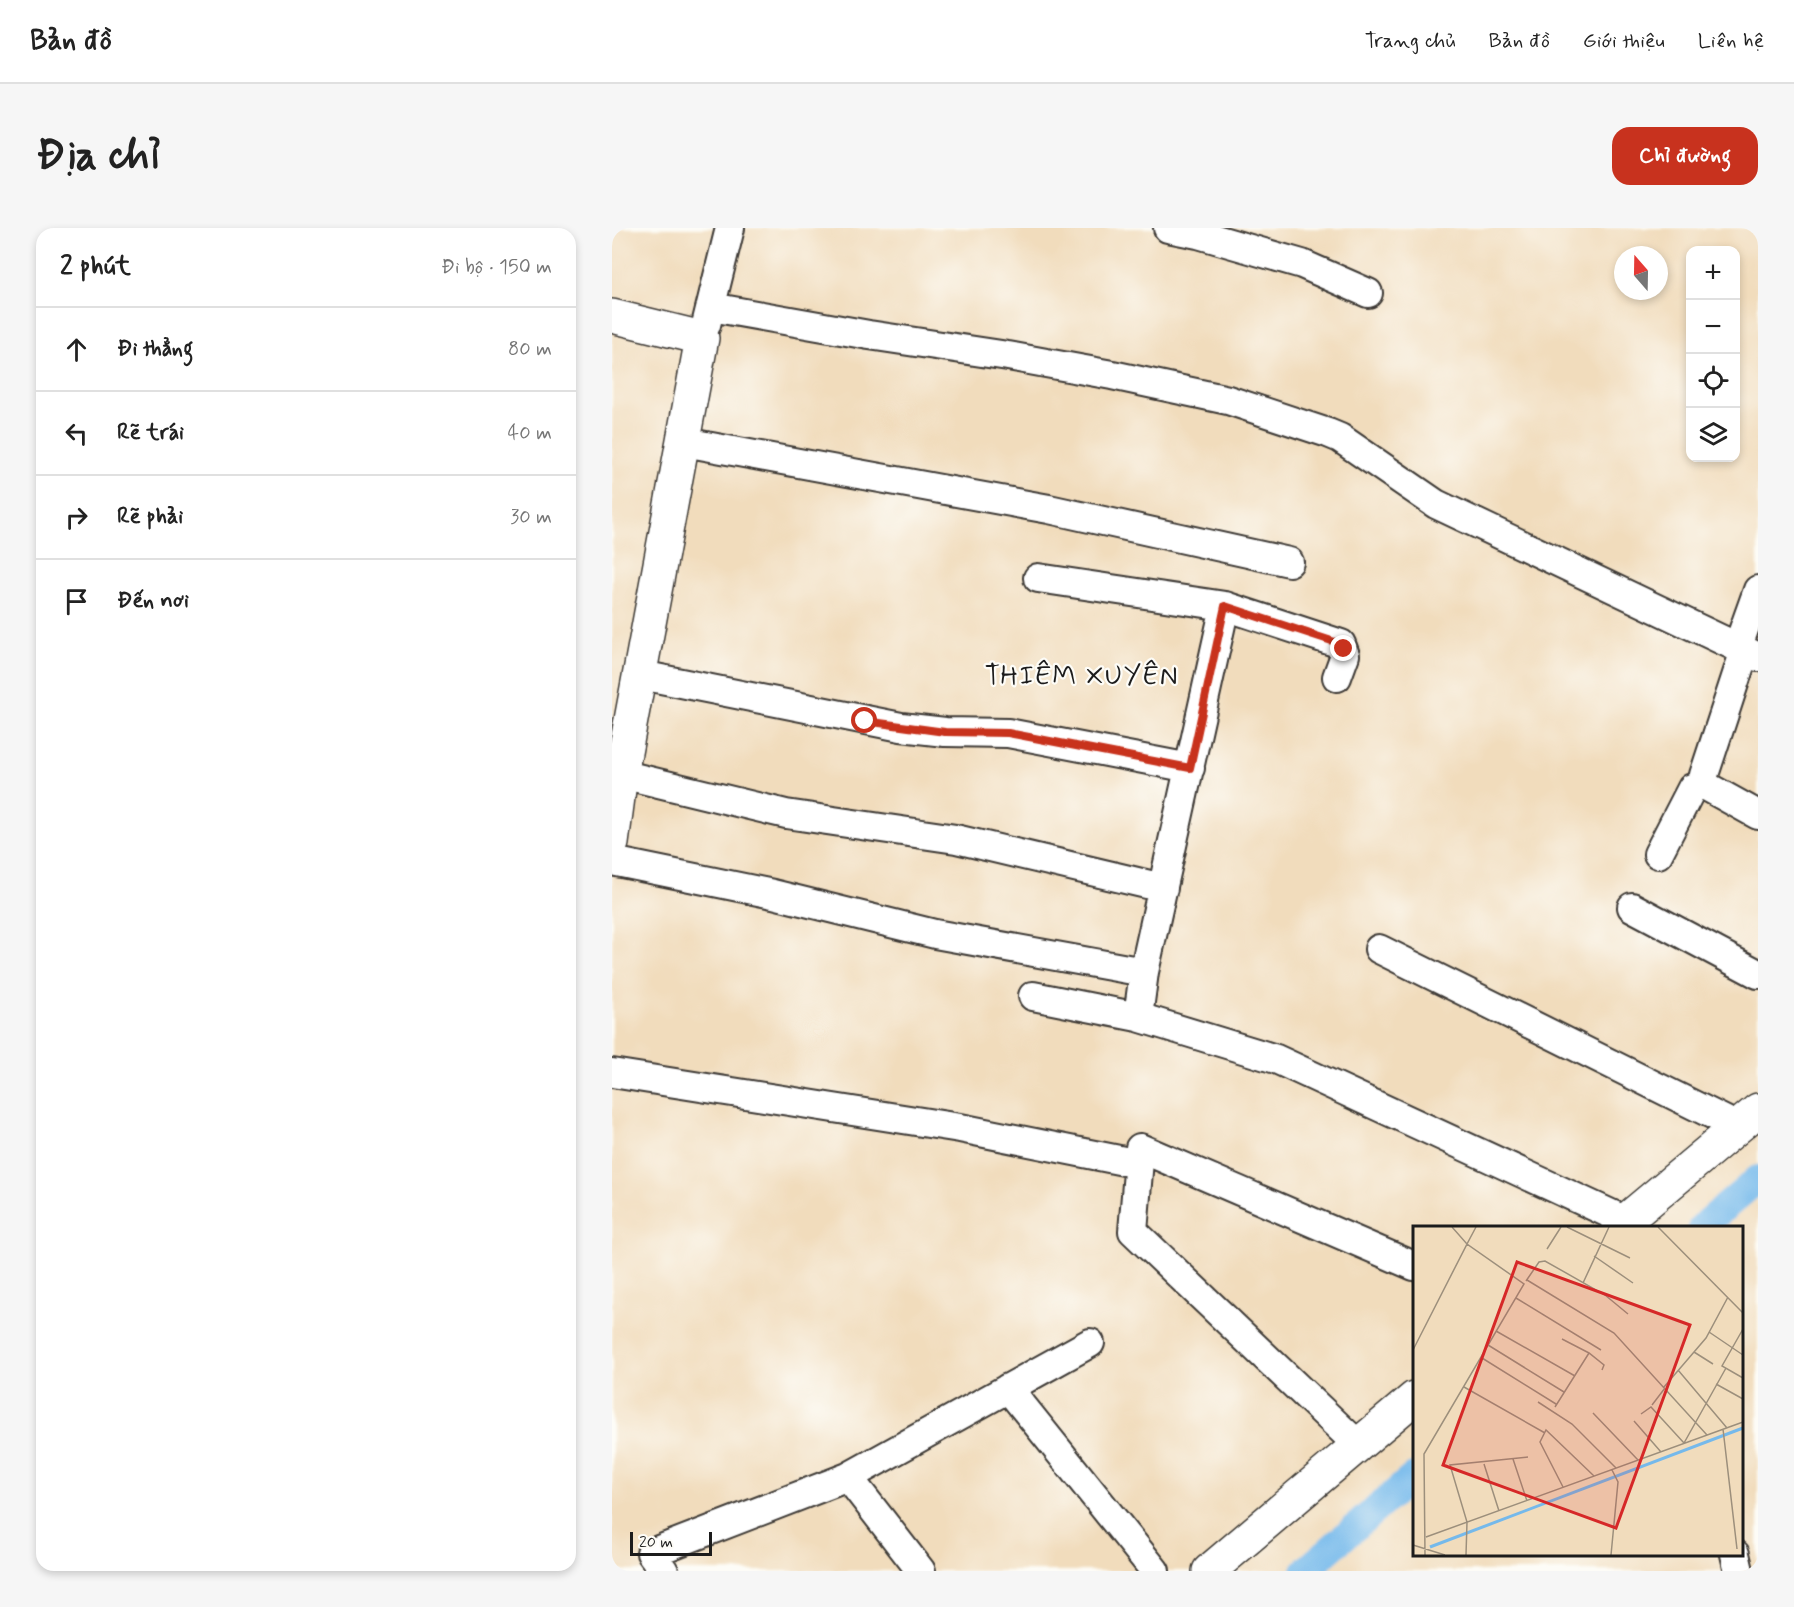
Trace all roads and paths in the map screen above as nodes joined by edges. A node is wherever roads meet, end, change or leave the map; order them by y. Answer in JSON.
{"nodes":[{"id":1,"x":730,"y":228,"type":"edge"},
{"id":2,"x":1168,"y":228,"type":"edge"},
{"id":3,"x":1368,"y":293,"type":"dead end"},
{"id":4,"x":711,"y":308,"type":"junction"},
{"id":5,"x":612,"y":316,"type":"edge"},
{"id":6,"x":702,"y":338,"type":"junction"},
{"id":7,"x":684,"y":442,"type":"junction"},
{"id":8,"x":1289,"y":561,"type":"dead end"},
{"id":9,"x":1038,"y":579,"type":"dead end"},
{"id":10,"x":1758,"y":590,"type":"edge"},
{"id":11,"x":1225,"y":606,"type":"junction"},
{"id":12,"x":1747,"y":651,"type":"edge"},
{"id":13,"x":641,"y":675,"type":"junction"},
{"id":14,"x":1337,"y":677,"type":"dead end"},
{"id":15,"x":1190,"y":768,"type":"junction"},
{"id":16,"x":621,"y":774,"type":"junction"},
{"id":17,"x":1704,"y":775,"type":"dead end"},
{"id":18,"x":1758,"y":815,"type":"edge"},
{"id":19,"x":612,"y":843,"type":"edge"},
{"id":20,"x":1658,"y":854,"type":"dead end"},
{"id":21,"x":612,"y":861,"type":"edge"},
{"id":22,"x":1163,"y":888,"type":"junction"},
{"id":23,"x":1632,"y":907,"type":"dead end"},
{"id":24,"x":1379,"y":949,"type":"dead end"},
{"id":25,"x":1144,"y":972,"type":"junction"},
{"id":26,"x":1758,"y":974,"type":"edge"},
{"id":27,"x":1033,"y":996,"type":"dead end"},
{"id":28,"x":1138,"y":1017,"type":"junction"},
{"id":29,"x":612,"y":1073,"type":"edge"},
{"id":30,"x":1748,"y":1119,"type":"edge"},
{"id":31,"x":1139,"y":1164,"type":"junction"},
{"id":32,"x":1622,"y":1224,"type":"edge"},
{"id":33,"x":1413,"y":1266,"type":"edge"},
{"id":34,"x":1090,"y":1343,"type":"dead end"},
{"id":35,"x":1008,"y":1388,"type":"junction"},
{"id":36,"x":1413,"y":1399,"type":"edge"},
{"id":37,"x":1358,"y":1445,"type":"junction"},
{"id":38,"x":848,"y":1477,"type":"junction"},
{"id":39,"x":1735,"y":1556,"type":"edge"},
{"id":40,"x":664,"y":1571,"type":"edge"},
{"id":41,"x":921,"y":1571,"type":"edge"},
{"id":42,"x":1155,"y":1571,"type":"edge"},
{"id":43,"x":1209,"y":1571,"type":"edge"},
{"id":44,"x":1739,"y":1571,"type":"edge"}],
"edges":[{"from":1,"to":4,"type":"street"},
{"from":2,"to":3,"type":"street"},
{"from":4,"to":6,"type":"street"},
{"from":4,"to":12,"type":"street"},
{"from":5,"to":6,"type":"street"},
{"from":6,"to":7,"type":"street"},
{"from":7,"to":8,"type":"street"},
{"from":7,"to":13,"type":"street"},
{"from":9,"to":11,"type":"street"},
{"from":10,"to":12,"type":"street"},
{"from":11,"to":14,"type":"street"},
{"from":11,"to":15,"type":"street"},
{"from":12,"to":17,"type":"street"},
{"from":13,"to":15,"type":"street"},
{"from":13,"to":16,"type":"street"},
{"from":15,"to":22,"type":"street"},
{"from":16,"to":19,"type":"street"},
{"from":16,"to":22,"type":"street"},
{"from":18,"to":20,"type":"street"},
{"from":21,"to":25,"type":"street"},
{"from":22,"to":25,"type":"street"},
{"from":23,"to":26,"type":"street"},
{"from":24,"to":30,"type":"street"},
{"from":25,"to":28,"type":"street"},
{"from":27,"to":28,"type":"street"},
{"from":28,"to":32,"type":"street"},
{"from":29,"to":31,"type":"street"},
{"from":30,"to":32,"type":"street"},
{"from":31,"to":33,"type":"street"},
{"from":31,"to":37,"type":"street"},
{"from":34,"to":35,"type":"street"},
{"from":35,"to":38,"type":"street"},
{"from":35,"to":42,"type":"street"},
{"from":36,"to":37,"type":"street"},
{"from":37,"to":43,"type":"street"},
{"from":38,"to":40,"type":"street"},
{"from":38,"to":41,"type":"street"},
{"from":39,"to":44,"type":"street"}]}
